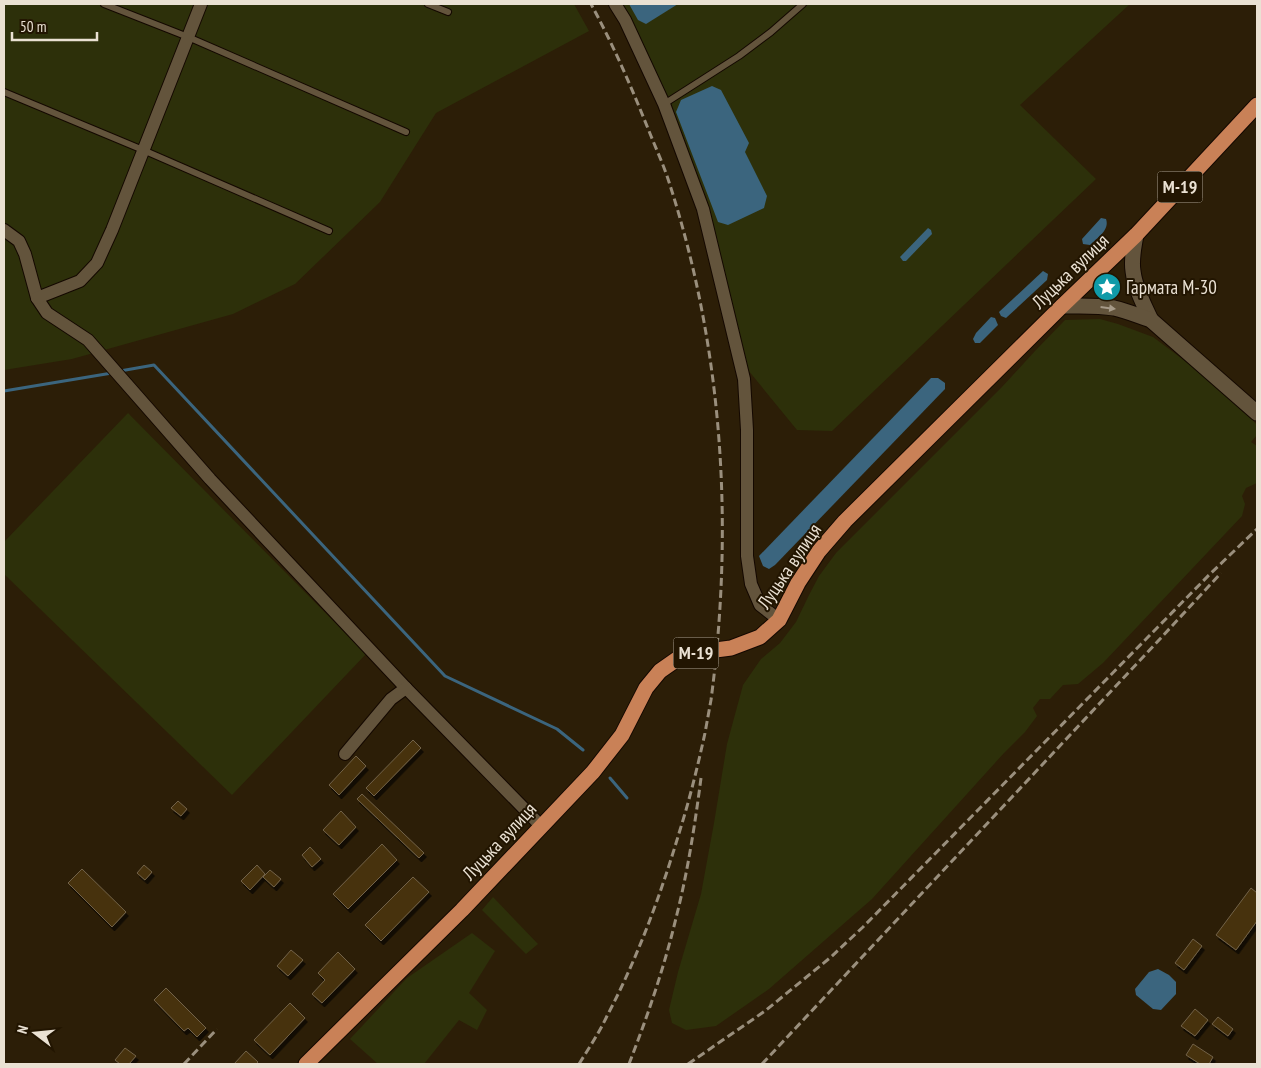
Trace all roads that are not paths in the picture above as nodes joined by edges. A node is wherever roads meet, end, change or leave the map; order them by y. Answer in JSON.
{"nodes":[{"id":1,"x":104,"y":4,"type":"edge"},
{"id":2,"x":201,"y":4,"type":"edge"},
{"id":3,"x":428,"y":4,"type":"edge"},
{"id":4,"x":615,"y":4,"type":"edge"},
{"id":5,"x":802,"y":4,"type":"edge"},
{"id":6,"x":440,"y":6,"type":"edge"},
{"id":7,"x":448,"y":12,"type":"dead end"},
{"id":8,"x":188,"y":37,"type":"junction"},
{"id":9,"x":4,"y":92,"type":"edge"},
{"id":10,"x":664,"y":104,"type":"junction"},
{"id":11,"x":1257,"y":105,"type":"edge"},
{"id":12,"x":406,"y":132,"type":"dead end"},
{"id":13,"x":143,"y":150,"type":"junction"},
{"id":14,"x":4,"y":230,"type":"edge"},
{"id":15,"x":329,"y":231,"type":"dead end"},
{"id":16,"x":1136,"y":235,"type":"junction"},
{"id":17,"x":37,"y":298,"type":"junction"},
{"id":18,"x":1062,"y":306,"type":"junction"},
{"id":19,"x":1151,"y":320,"type":"junction"},
{"id":20,"x":1257,"y":413,"type":"edge"},
{"id":21,"x":779,"y":620,"type":"junction"},
{"id":22,"x":406,"y":688,"type":"junction"},
{"id":23,"x":345,"y":754,"type":"dead end"},
{"id":24,"x":541,"y":826,"type":"junction"},
{"id":25,"x":306,"y":1064,"type":"edge"}],
"edges":[{"from":1,"to":8,"type":"lane"},
{"from":2,"to":8,"type":"street"},
{"from":3,"to":6,"type":"lane"},
{"from":4,"to":10,"type":"street"},
{"from":5,"to":10,"type":"lane"},
{"from":6,"to":7,"type":"lane"},
{"from":8,"to":12,"type":"lane"},
{"from":8,"to":13,"type":"street"},
{"from":9,"to":13,"type":"lane"},
{"from":10,"to":21,"type":"street"},
{"from":11,"to":16,"type":"highway","name":"Луцька вулиця","number":"М-19"},
{"from":13,"to":15,"type":"lane"},
{"from":13,"to":17,"type":"street"},
{"from":14,"to":17,"type":"street"},
{"from":16,"to":18,"type":"highway","name":"Луцька вулиця","number":"М-19"},
{"from":16,"to":19,"type":"street"},
{"from":17,"to":22,"type":"street"},
{"from":18,"to":19,"type":"street","one_way":true},
{"from":18,"to":21,"type":"highway","name":"Луцька вулиця","number":"М-19"},
{"from":19,"to":20,"type":"street"},
{"from":21,"to":24,"type":"highway","name":"Луцька вулиця","number":"М-19"},
{"from":22,"to":23,"type":"street"},
{"from":22,"to":24,"type":"street"},
{"from":24,"to":25,"type":"highway","name":"Луцька вулиця","number":"М-19"}]}
